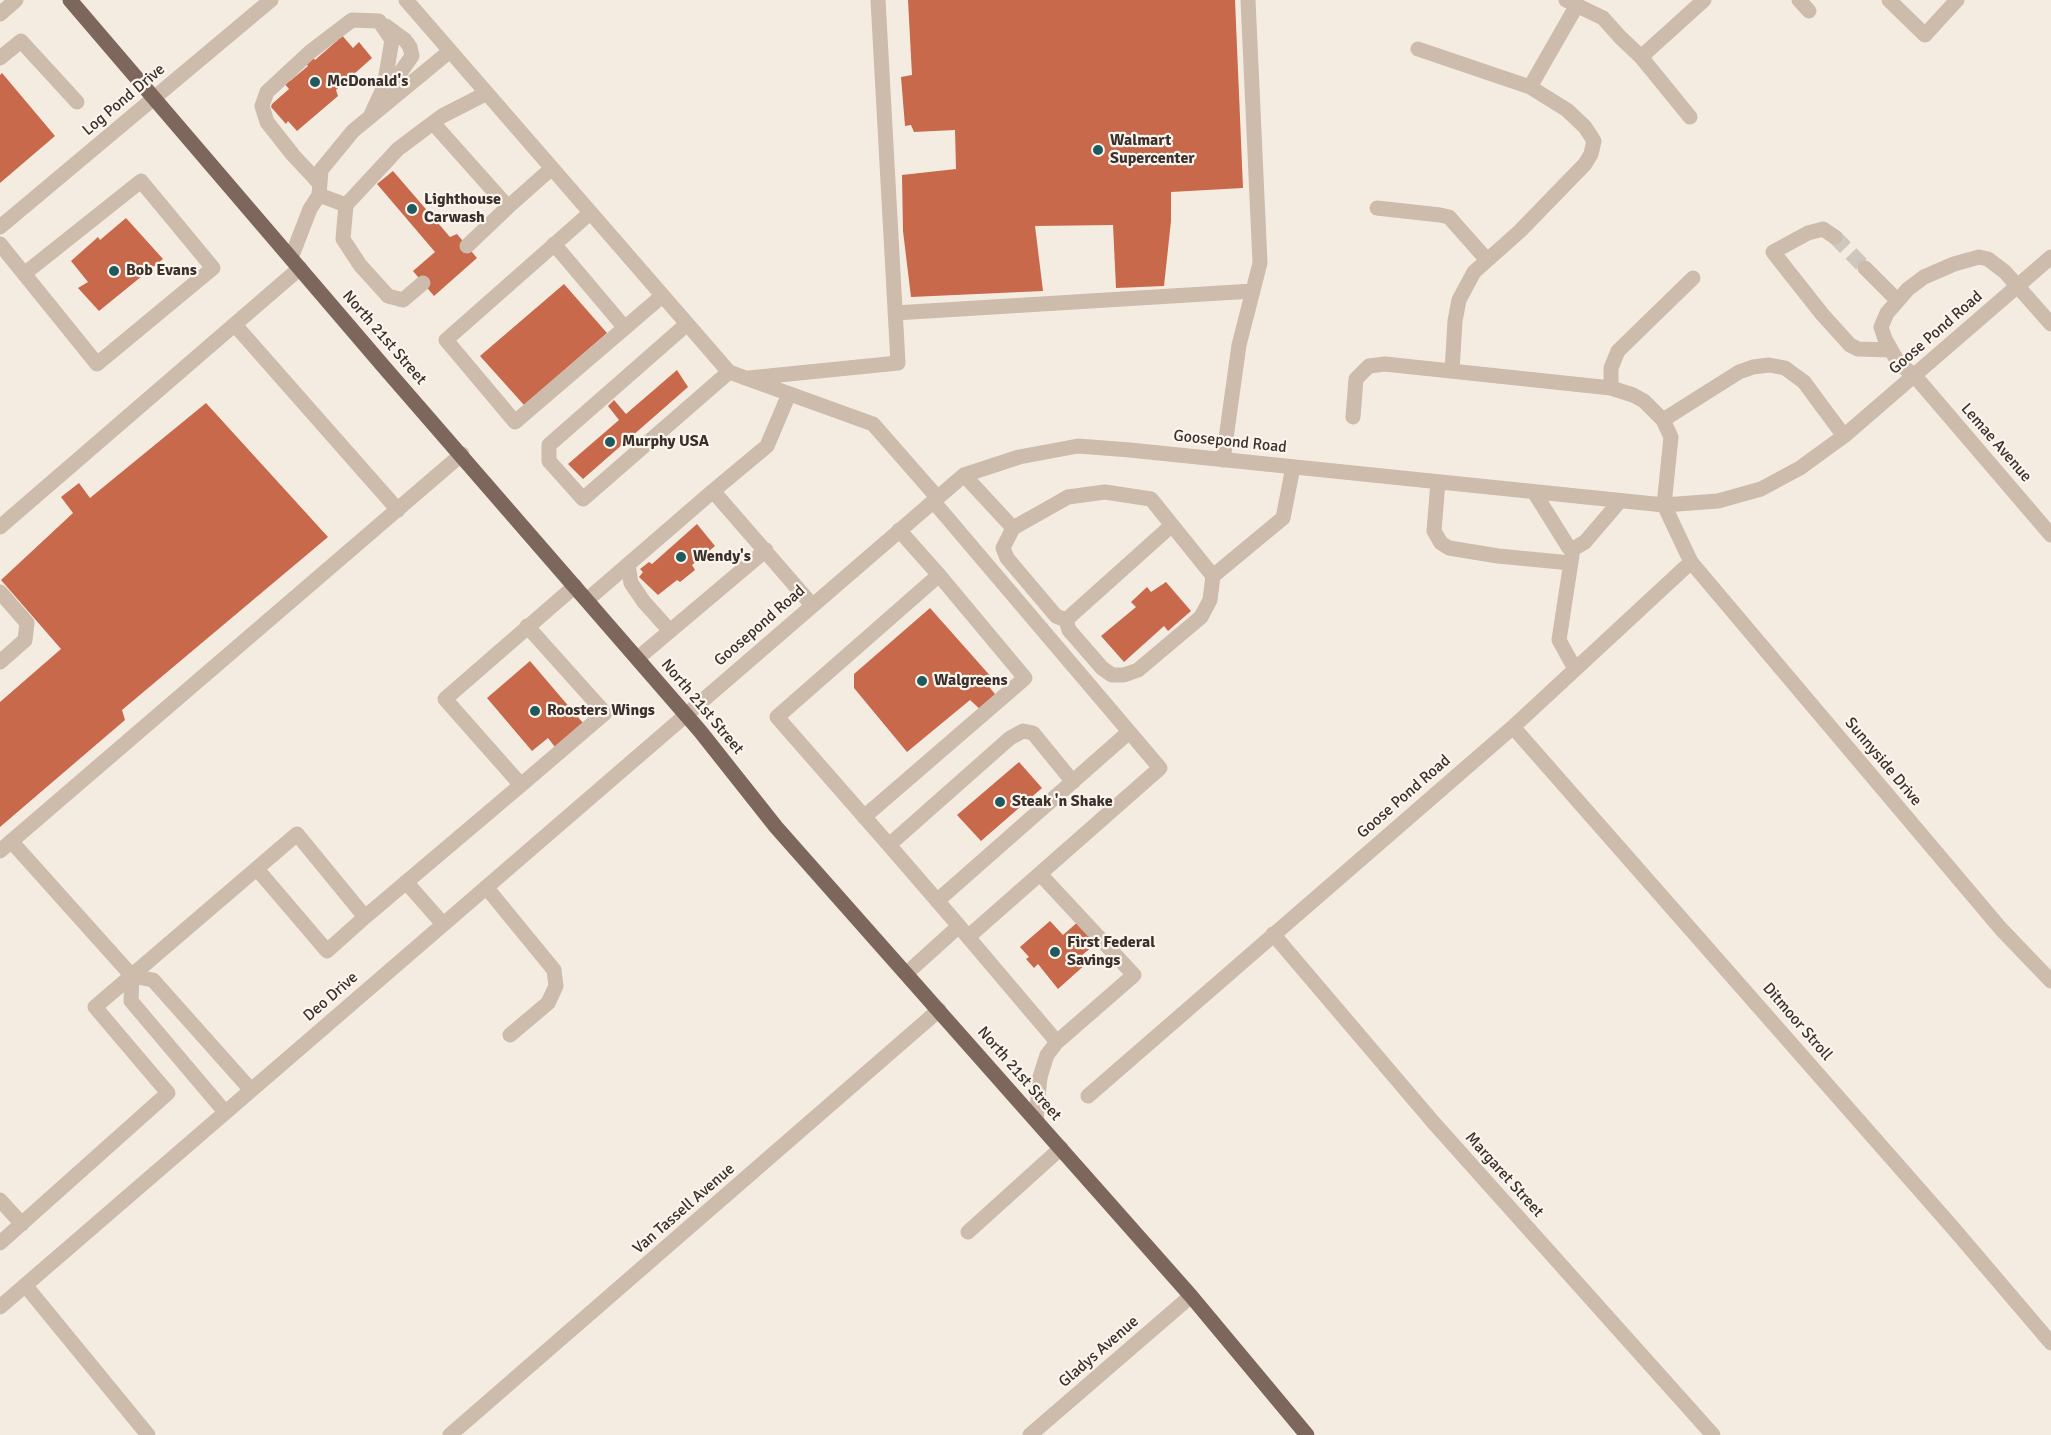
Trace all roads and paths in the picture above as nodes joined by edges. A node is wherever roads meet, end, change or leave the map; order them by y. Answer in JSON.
{"nodes":[{"id":1,"x":70,"y":0,"type":"edge"},
{"id":2,"x":271,"y":0,"type":"edge"},
{"id":3,"x":406,"y":0,"type":"edge"},
{"id":4,"x":878,"y":0,"type":"edge"},
{"id":5,"x":1248,"y":0,"type":"edge"},
{"id":6,"x":1704,"y":0,"type":"edge"},
{"id":7,"x":1889,"y":0,"type":"edge"},
{"id":8,"x":1957,"y":0,"type":"edge"},
{"id":9,"x":1572,"y":3,"type":"edge"},
{"id":10,"x":382,"y":23,"type":"junction"},
{"id":11,"x":1418,"y":50,"type":"dead end"},
{"id":12,"x":450,"y":51,"type":"junction"},
{"id":13,"x":1641,"y":57,"type":"junction"},
{"id":14,"x":0,"y":58,"type":"edge"},
{"id":15,"x":384,"y":87,"type":"junction"},
{"id":16,"x":1530,"y":87,"type":"junction"},
{"id":17,"x":487,"y":93,"type":"junction"},
{"id":18,"x":154,"y":98,"type":"junction"},
{"id":19,"x":77,"y":102,"type":"dead end"},
{"id":20,"x":370,"y":117,"type":"junction"},
{"id":21,"x":1690,"y":117,"type":"dead end"},
{"id":22,"x":433,"y":123,"type":"junction"},
{"id":23,"x":552,"y":168,"type":"junction"},
{"id":24,"x":319,"y":190,"type":"junction"},
{"id":25,"x":346,"y":205,"type":"junction"},
{"id":26,"x":508,"y":207,"type":"junction"},
{"id":27,"x":1377,"y":208,"type":"dead end"},
{"id":28,"x":590,"y":213,"type":"junction"},
{"id":29,"x":0,"y":227,"type":"edge"},
{"id":30,"x":1835,"y":237,"type":"tunnel mouth"},
{"id":31,"x":0,"y":244,"type":"edge"},
{"id":32,"x":554,"y":244,"type":"junction"},
{"id":33,"x":467,"y":246,"type":"dead end"},
{"id":34,"x":2051,"y":257,"type":"edge"},
{"id":35,"x":1487,"y":260,"type":"junction"},
{"id":36,"x":296,"y":263,"type":"junction"},
{"id":37,"x":1865,"y":267,"type":"tunnel mouth"},
{"id":38,"x":24,"y":274,"type":"junction"},
{"id":39,"x":1692,"y":278,"type":"dead end"},
{"id":40,"x":423,"y":283,"type":"dead end"},
{"id":41,"x":2017,"y":286,"type":"junction"},
{"id":42,"x":1253,"y":291,"type":"junction"},
{"id":43,"x":662,"y":296,"type":"junction"},
{"id":44,"x":1897,"y":300,"type":"junction"},
{"id":45,"x":895,"y":313,"type":"junction"},
{"id":46,"x":687,"y":324,"type":"junction"},
{"id":47,"x":2051,"y":324,"type":"edge"},
{"id":48,"x":235,"y":325,"type":"junction"},
{"id":49,"x":626,"y":327,"type":"junction"},
{"id":50,"x":1891,"y":350,"type":"junction"},
{"id":51,"x":1452,"y":370,"type":"junction"},
{"id":52,"x":729,"y":372,"type":"junction"},
{"id":53,"x":1914,"y":375,"type":"junction"},
{"id":54,"x":745,"y":378,"type":"junction"},
{"id":55,"x":1611,"y":388,"type":"junction"},
{"id":56,"x":789,"y":394,"type":"junction"},
{"id":57,"x":1353,"y":417,"type":"dead end"},
{"id":58,"x":1663,"y":420,"type":"junction"},
{"id":59,"x":1844,"y":436,"type":"junction"},
{"id":60,"x":462,"y":454,"type":"junction"},
{"id":61,"x":1223,"y":460,"type":"junction"},
{"id":62,"x":1293,"y":467,"type":"junction"},
{"id":63,"x":963,"y":475,"type":"junction"},
{"id":64,"x":1438,"y":482,"type":"junction"},
{"id":65,"x":713,"y":491,"type":"junction"},
{"id":66,"x":1534,"y":492,"type":"junction"},
{"id":67,"x":935,"y":499,"type":"junction"},
{"id":68,"x":1620,"y":501,"type":"junction"},
{"id":69,"x":1665,"y":506,"type":"junction"},
{"id":70,"x":398,"y":510,"type":"junction"},
{"id":71,"x":1172,"y":525,"type":"junction"},
{"id":72,"x":0,"y":527,"type":"edge"},
{"id":73,"x":1013,"y":528,"type":"junction"},
{"id":74,"x":899,"y":530,"type":"junction"},
{"id":75,"x":2051,"y":535,"type":"edge"},
{"id":76,"x":766,"y":550,"type":"junction"},
{"id":77,"x":1572,"y":556,"type":"junction"},
{"id":78,"x":1691,"y":562,"type":"junction"},
{"id":79,"x":628,"y":565,"type":"junction"},
{"id":80,"x":939,"y":575,"type":"junction"},
{"id":81,"x":1213,"y":576,"type":"junction"},
{"id":82,"x":575,"y":586,"type":"junction"},
{"id":83,"x":0,"y":592,"type":"edge"},
{"id":84,"x":587,"y":600,"type":"junction"},
{"id":85,"x":812,"y":605,"type":"junction"},
{"id":86,"x":1066,"y":620,"type":"junction"},
{"id":87,"x":527,"y":626,"type":"junction"},
{"id":88,"x":670,"y":631,"type":"junction"},
{"id":89,"x":638,"y":658,"type":"junction"},
{"id":90,"x":0,"y":662,"type":"edge"},
{"id":91,"x":1575,"y":669,"type":"junction"},
{"id":92,"x":685,"y":715,"type":"junction"},
{"id":93,"x":1513,"y":727,"type":"junction"},
{"id":94,"x":1130,"y":732,"type":"junction"},
{"id":95,"x":1073,"y":782,"type":"junction"},
{"id":96,"x":521,"y":785,"type":"junction"},
{"id":97,"x":864,"y":817,"type":"junction"},
{"id":98,"x":889,"y":845,"type":"junction"},
{"id":99,"x":6,"y":846,"type":"edge"},
{"id":100,"x":257,"y":869,"type":"junction"},
{"id":101,"x":1040,"y":874,"type":"junction"},
{"id":102,"x":406,"y":882,"type":"junction"},
{"id":103,"x":486,"y":887,"type":"junction"},
{"id":104,"x":938,"y":901,"type":"junction"},
{"id":105,"x":365,"y":917,"type":"junction"},
{"id":106,"x":443,"y":924,"type":"junction"},
{"id":107,"x":964,"y":932,"type":"junction"},
{"id":108,"x":1273,"y":934,"type":"junction"},
{"id":109,"x":907,"y":973,"type":"junction"},
{"id":110,"x":132,"y":976,"type":"junction"},
{"id":111,"x":2051,"y":981,"type":"edge"},
{"id":112,"x":939,"y":1010,"type":"junction"},
{"id":113,"x":510,"y":1035,"type":"dead end"},
{"id":114,"x":1057,"y":1042,"type":"junction"},
{"id":115,"x":251,"y":1090,"type":"junction"},
{"id":116,"x":1088,"y":1096,"type":"dead end"},
{"id":117,"x":225,"y":1112,"type":"junction"},
{"id":118,"x":1036,"y":1120,"type":"junction"},
{"id":119,"x":1061,"y":1148,"type":"junction"},
{"id":120,"x":0,"y":1200,"type":"edge"},
{"id":121,"x":22,"y":1224,"type":"junction"},
{"id":122,"x":968,"y":1232,"type":"dead end"},
{"id":123,"x":0,"y":1243,"type":"edge"},
{"id":124,"x":25,"y":1285,"type":"junction"},
{"id":125,"x":1191,"y":1296,"type":"junction"},
{"id":126,"x":0,"y":1307,"type":"edge"},
{"id":127,"x":2051,"y":1343,"type":"edge"},
{"id":128,"x":148,"y":1435,"type":"edge"},
{"id":129,"x":450,"y":1435,"type":"edge"},
{"id":130,"x":1030,"y":1435,"type":"edge"},
{"id":131,"x":1307,"y":1435,"type":"edge"},
{"id":132,"x":1713,"y":1435,"type":"edge"}],
"edges":[{"from":1,"to":18,"type":"main road","name":"North 21st Street"},
{"from":2,"to":18,"type":"street","name":"Log Pond Drive"},
{"from":3,"to":12,"type":"street"},
{"from":4,"to":45,"type":"street"},
{"from":5,"to":42,"type":"street"},
{"from":6,"to":13,"type":"street"},
{"from":7,"to":8,"type":"street"},
{"from":9,"to":13,"type":"street"},
{"from":9,"to":16,"type":"street"},
{"from":10,"to":15,"type":"street"},
{"from":10,"to":15,"type":"street"},
{"from":10,"to":24,"type":"street"},
{"from":11,"to":16,"type":"street"},
{"from":12,"to":17,"type":"street"},
{"from":12,"to":20,"type":"street"},
{"from":13,"to":21,"type":"street"},
{"from":14,"to":19,"type":"street"},
{"from":15,"to":20,"type":"street"},
{"from":16,"to":35,"type":"street"},
{"from":17,"to":22,"type":"street"},
{"from":17,"to":23,"type":"street"},
{"from":18,"to":29,"type":"street","name":"Log Pond Drive"},
{"from":18,"to":36,"type":"main road","name":"North 21st Street"},
{"from":20,"to":24,"type":"street"},
{"from":22,"to":25,"type":"street"},
{"from":22,"to":26,"type":"street"},
{"from":23,"to":26,"type":"street"},
{"from":23,"to":28,"type":"street"},
{"from":24,"to":25,"type":"street"},
{"from":24,"to":36,"type":"street"},
{"from":25,"to":40,"type":"street"},
{"from":26,"to":33,"type":"street"},
{"from":27,"to":35,"type":"street"},
{"from":28,"to":32,"type":"street"},
{"from":28,"to":43,"type":"street"},
{"from":30,"to":50,"type":"street"},
{"from":31,"to":38,"type":"street"},
{"from":32,"to":49,"type":"street"},
{"from":32,"to":49,"type":"street"},
{"from":34,"to":41,"type":"street","name":"Goose Pond Road"},
{"from":35,"to":51,"type":"street"},
{"from":36,"to":48,"type":"street"},
{"from":36,"to":60,"type":"main road","name":"North 21st Street"},
{"from":37,"to":44,"type":"street"},
{"from":38,"to":38,"type":"street"},
{"from":39,"to":55,"type":"street"},
{"from":41,"to":44,"type":"street"},
{"from":41,"to":47,"type":"street"},
{"from":41,"to":53,"type":"street","name":"Goose Pond Road"},
{"from":42,"to":45,"type":"street"},
{"from":42,"to":61,"type":"street"},
{"from":43,"to":46,"type":"street"},
{"from":43,"to":49,"type":"street"},
{"from":44,"to":50,"type":"street"},
{"from":45,"to":54,"type":"street"},
{"from":46,"to":52,"type":"street"},
{"from":46,"to":52,"type":"street"},
{"from":48,"to":70,"type":"street"},
{"from":48,"to":72,"type":"street"},
{"from":50,"to":53,"type":"street","name":"Lemae Avenue"},
{"from":51,"to":55,"type":"street"},
{"from":51,"to":57,"type":"street"},
{"from":52,"to":54,"type":"street"},
{"from":53,"to":59,"type":"street","name":"Goose Pond Road"},
{"from":53,"to":75,"type":"street","name":"Lemae Avenue"},
{"from":54,"to":56,"type":"street"},
{"from":55,"to":58,"type":"street"},
{"from":56,"to":65,"type":"street"},
{"from":56,"to":67,"type":"street"},
{"from":58,"to":59,"type":"street"},
{"from":58,"to":69,"type":"street"},
{"from":59,"to":69,"type":"street","name":"Goosepond Road"},
{"from":60,"to":70,"type":"street"},
{"from":60,"to":82,"type":"main road","name":"North 21st Street"},
{"from":61,"to":62,"type":"street","name":"Goosepond Road"},
{"from":61,"to":63,"type":"street","name":"Goosepond Road"},
{"from":62,"to":64,"type":"street","name":"Goosepond Road"},
{"from":62,"to":81,"type":"street"},
{"from":63,"to":67,"type":"street","name":"Goosepond Road"},
{"from":63,"to":73,"type":"street"},
{"from":64,"to":66,"type":"street","name":"Goosepond Road"},
{"from":64,"to":77,"type":"street"},
{"from":65,"to":76,"type":"street"},
{"from":65,"to":79,"type":"street"},
{"from":66,"to":68,"type":"street","name":"Goosepond Road"},
{"from":66,"to":77,"type":"street"},
{"from":67,"to":74,"type":"street","name":"Goosepond Road"},
{"from":67,"to":94,"type":"street"},
{"from":68,"to":69,"type":"street","name":"Goosepond Road"},
{"from":68,"to":77,"type":"street"},
{"from":69,"to":78,"type":"street"},
{"from":70,"to":99,"type":"street"},
{"from":71,"to":73,"type":"street"},
{"from":71,"to":81,"type":"street"},
{"from":71,"to":86,"type":"street"},
{"from":73,"to":86,"type":"street"},
{"from":74,"to":80,"type":"street"},
{"from":74,"to":85,"type":"street","name":"Goosepond Road"},
{"from":76,"to":85,"type":"street"},
{"from":76,"to":88,"type":"street"},
{"from":77,"to":91,"type":"street"},
{"from":78,"to":91,"type":"street","name":"Goose Pond Road"},
{"from":78,"to":111,"type":"street","name":"Sunnyside Drive"},
{"from":79,"to":84,"type":"street"},
{"from":79,"to":88,"type":"street"},
{"from":80,"to":97,"type":"street"},
{"from":80,"to":97,"type":"street"},
{"from":81,"to":86,"type":"street"},
{"from":82,"to":84,"type":"main road","name":"North 21st Street"},
{"from":82,"to":87,"type":"street"},
{"from":83,"to":90,"type":"street"},
{"from":84,"to":89,"type":"main road","name":"North 21st Street"},
{"from":85,"to":92,"type":"street","name":"Goosepond Road"},
{"from":87,"to":96,"type":"street"},
{"from":87,"to":96,"type":"street"},
{"from":88,"to":89,"type":"street"},
{"from":89,"to":92,"type":"main road","name":"North 21st Street"},
{"from":91,"to":93,"type":"street","name":"Goose Pond Road"},
{"from":92,"to":103,"type":"street","name":"Deo Drive"},
{"from":92,"to":109,"type":"main road","name":"North 21st Street"},
{"from":93,"to":108,"type":"street","name":"Goose Pond Road"},
{"from":93,"to":127,"type":"street","name":"Ditmoor Stroll"},
{"from":94,"to":95,"type":"street"},
{"from":94,"to":101,"type":"street"},
{"from":95,"to":98,"type":"street"},
{"from":95,"to":104,"type":"street"},
{"from":96,"to":102,"type":"street"},
{"from":97,"to":98,"type":"street"},
{"from":98,"to":104,"type":"street"},
{"from":99,"to":110,"type":"street"},
{"from":100,"to":105,"type":"street"},
{"from":100,"to":105,"type":"street"},
{"from":100,"to":110,"type":"street"},
{"from":101,"to":107,"type":"street"},
{"from":101,"to":114,"type":"street"},
{"from":102,"to":105,"type":"street"},
{"from":102,"to":106,"type":"street"},
{"from":103,"to":106,"type":"street","name":"Deo Drive"},
{"from":103,"to":113,"type":"street"},
{"from":104,"to":107,"type":"street"},
{"from":106,"to":115,"type":"street","name":"Deo Drive"},
{"from":107,"to":109,"type":"street"},
{"from":107,"to":114,"type":"street"},
{"from":108,"to":116,"type":"street","name":"Goose Pond Road"},
{"from":108,"to":132,"type":"street","name":"Margaret Street"},
{"from":109,"to":112,"type":"main road","name":"North 21st Street"},
{"from":110,"to":115,"type":"street"},
{"from":110,"to":117,"type":"street"},
{"from":110,"to":121,"type":"street"},
{"from":112,"to":118,"type":"main road","name":"North 21st Street"},
{"from":112,"to":129,"type":"street","name":"Van Tassell Avenue"},
{"from":114,"to":118,"type":"street"},
{"from":115,"to":117,"type":"street","name":"Deo Drive"},
{"from":117,"to":124,"type":"street","name":"Deo Drive"},
{"from":118,"to":119,"type":"main road","name":"North 21st Street"},
{"from":119,"to":122,"type":"street"},
{"from":119,"to":125,"type":"main road","name":"North 21st Street"},
{"from":120,"to":121,"type":"street"},
{"from":121,"to":123,"type":"street"},
{"from":124,"to":126,"type":"street","name":"Deo Drive"},
{"from":124,"to":128,"type":"street"},
{"from":125,"to":130,"type":"street","name":"Gladys Avenue"},
{"from":125,"to":131,"type":"main road","name":"North 21st Street"}]}
